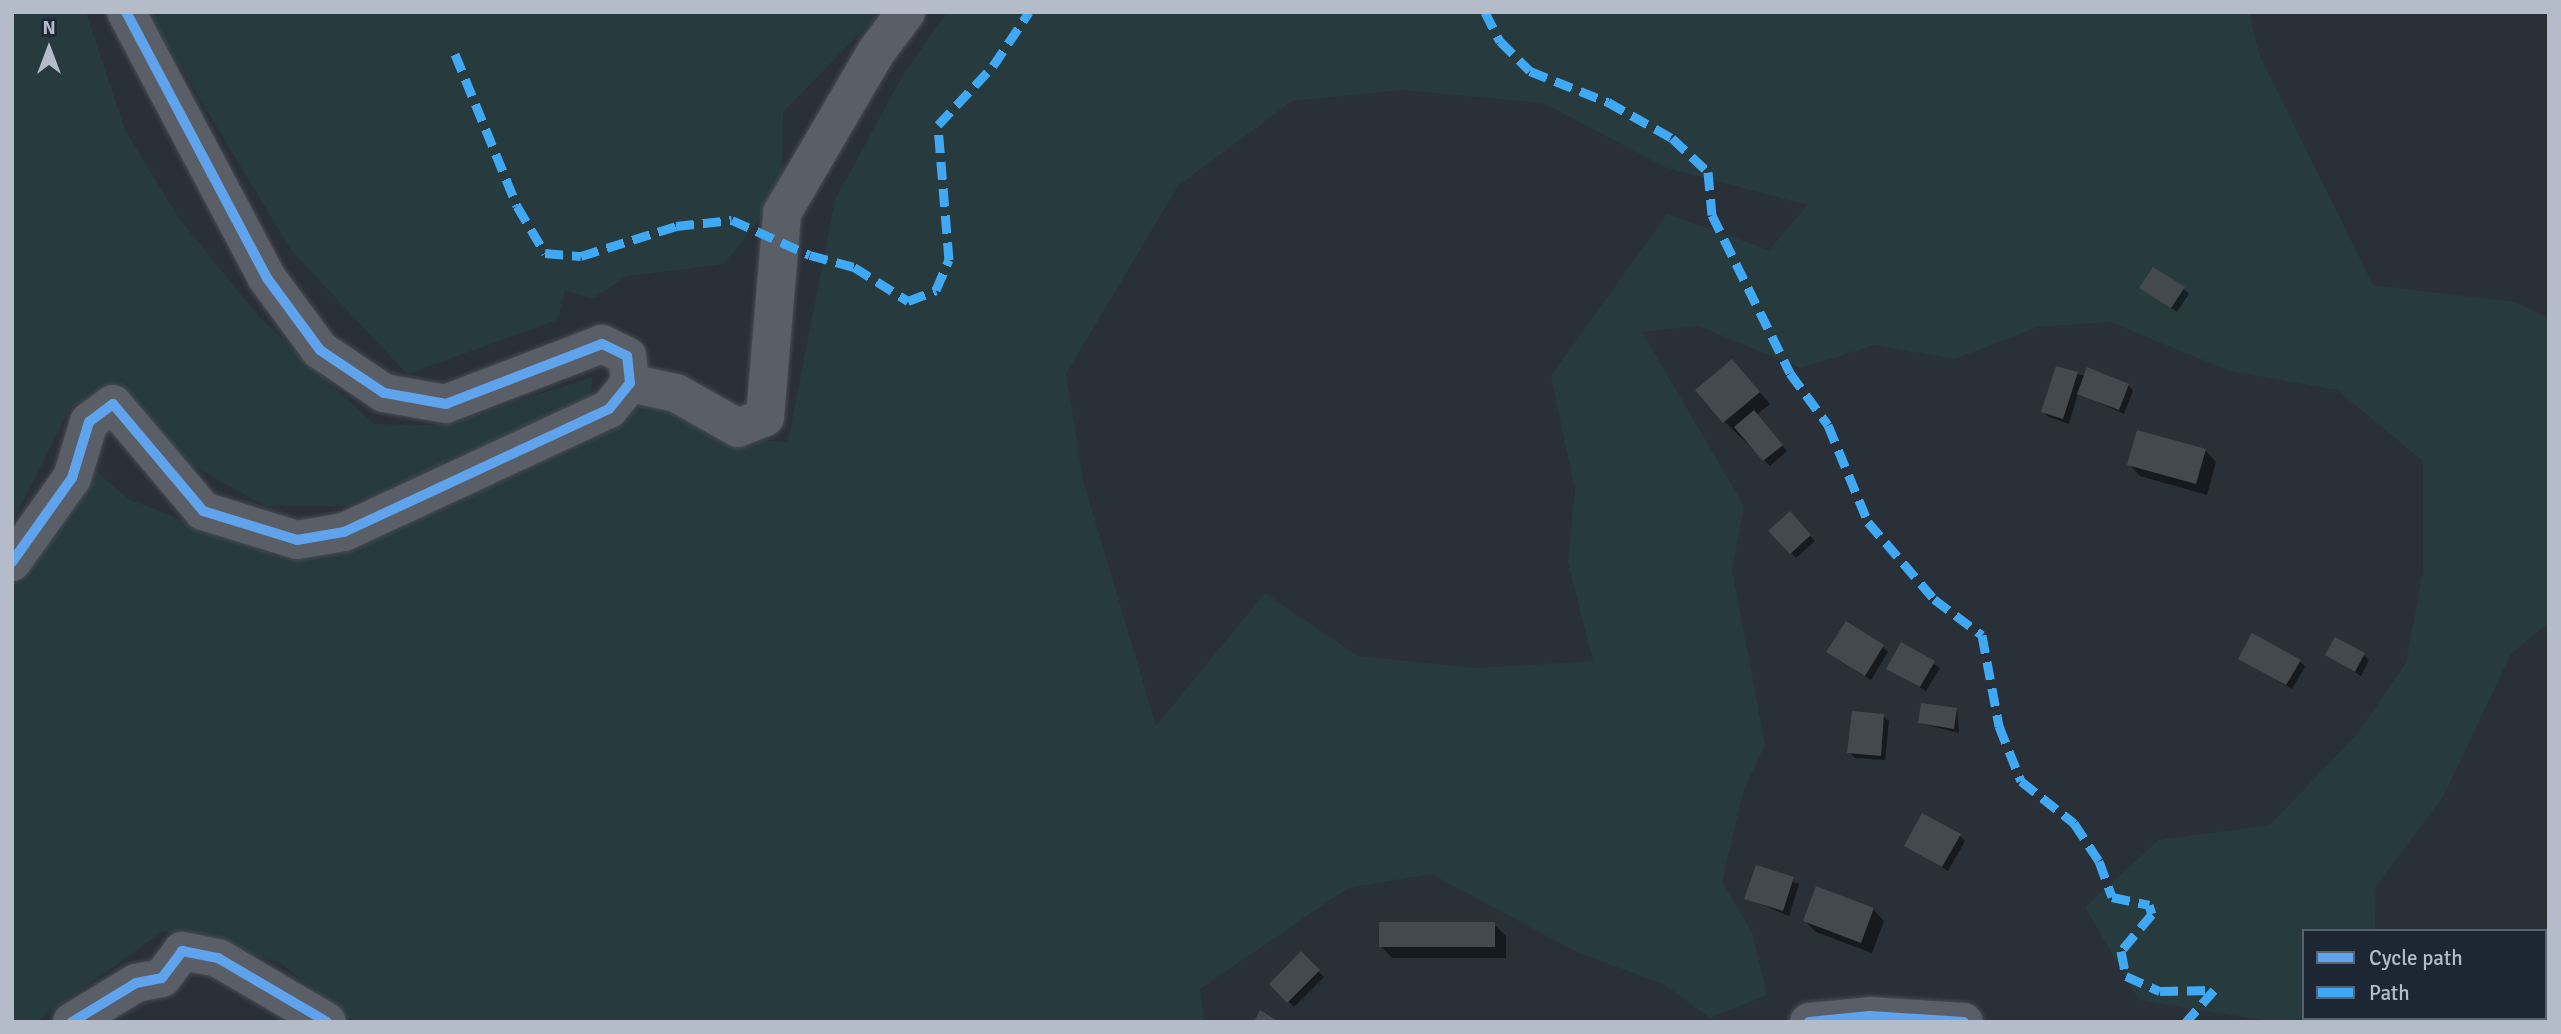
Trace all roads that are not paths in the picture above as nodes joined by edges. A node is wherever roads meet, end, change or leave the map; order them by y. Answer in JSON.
{"nodes":[{"id":1,"x":125,"y":12,"type":"edge"},
{"id":2,"x":906,"y":12,"type":"edge"},
{"id":3,"x":630,"y":383,"type":"junction"},
{"id":4,"x":12,"y":562,"type":"edge"},
{"id":5,"x":72,"y":1022,"type":"edge"},
{"id":6,"x":327,"y":1022,"type":"edge"},
{"id":7,"x":1809,"y":1022,"type":"edge"},
{"id":8,"x":1964,"y":1022,"type":"edge"}],
"edges":[{"from":1,"to":3,"type":"street"},
{"from":2,"to":3,"type":"street"},
{"from":3,"to":4,"type":"street"},
{"from":5,"to":6,"type":"street"},
{"from":7,"to":8,"type":"street"}]}
